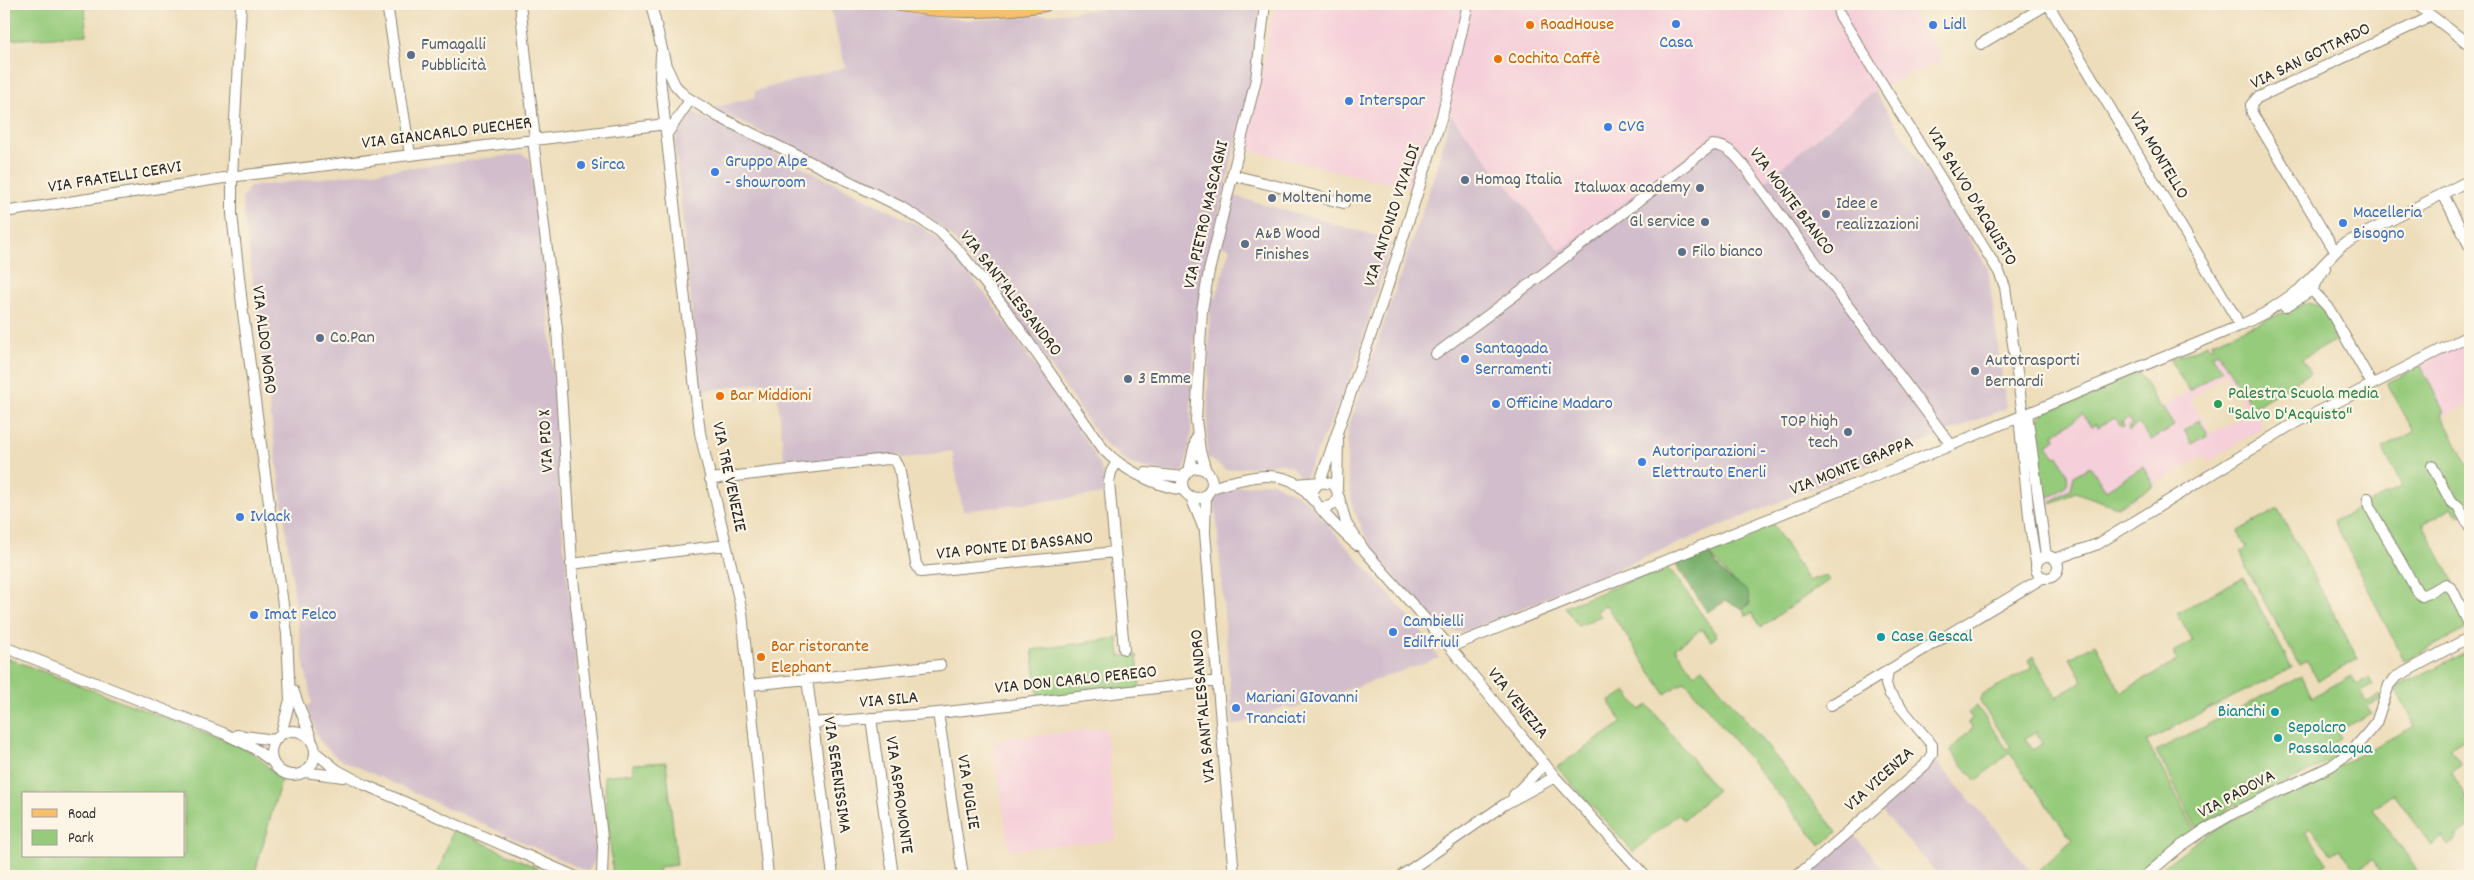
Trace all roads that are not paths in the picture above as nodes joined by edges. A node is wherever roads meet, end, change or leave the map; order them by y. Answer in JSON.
{"nodes":[{"id":1,"x":242,"y":4,"type":"edge"},
{"id":2,"x":386,"y":4,"type":"edge"},
{"id":3,"x":520,"y":4,"type":"edge"},
{"id":4,"x":651,"y":4,"type":"edge"},
{"id":5,"x":900,"y":4,"type":"edge"},
{"id":6,"x":1045,"y":4,"type":"edge"},
{"id":7,"x":1265,"y":4,"type":"edge"},
{"id":8,"x":2048,"y":4,"type":"edge"},
{"id":9,"x":2416,"y":4,"type":"edge"},
{"id":10,"x":1469,"y":7,"type":"edge"},
{"id":11,"x":1839,"y":14,"type":"dead end"},
{"id":12,"x":2429,"y":15,"type":"junction"},
{"id":13,"x":1981,"y":44,"type":"dead end"},
{"id":14,"x":2470,"y":45,"type":"edge"},
{"id":15,"x":661,"y":54,"type":"junction"},
{"id":16,"x":687,"y":98,"type":"junction"},
{"id":17,"x":664,"y":108,"type":"junction"},
{"id":18,"x":667,"y":129,"type":"junction"},
{"id":19,"x":535,"y":140,"type":"junction"},
{"id":20,"x":410,"y":155,"type":"junction"},
{"id":21,"x":1232,"y":175,"type":"junction"},
{"id":22,"x":232,"y":177,"type":"junction"},
{"id":23,"x":2470,"y":180,"type":"edge"},
{"id":24,"x":2443,"y":194,"type":"junction"},
{"id":25,"x":1344,"y":203,"type":"dead end"},
{"id":26,"x":4,"y":212,"type":"edge"},
{"id":27,"x":2470,"y":247,"type":"edge"},
{"id":28,"x":2331,"y":254,"type":"junction"},
{"id":29,"x":2309,"y":287,"type":"junction"},
{"id":30,"x":2239,"y":326,"type":"junction"},
{"id":31,"x":2470,"y":335,"type":"edge"},
{"id":32,"x":1436,"y":354,"type":"dead end"},
{"id":33,"x":2372,"y":384,"type":"junction"},
{"id":34,"x":2023,"y":415,"type":"junction"},
{"id":35,"x":1339,"y":426,"type":"junction"},
{"id":36,"x":1197,"y":436,"type":"junction"},
{"id":37,"x":1951,"y":445,"type":"junction"},
{"id":38,"x":1117,"y":462,"type":"junction"},
{"id":39,"x":2432,"y":466,"type":"dead end"},
{"id":40,"x":1128,"y":468,"type":"junction"},
{"id":41,"x":1186,"y":474,"type":"junction"},
{"id":42,"x":710,"y":479,"type":"junction"},
{"id":43,"x":1320,"y":482,"type":"junction"},
{"id":44,"x":1209,"y":483,"type":"junction"},
{"id":45,"x":1296,"y":484,"type":"junction"},
{"id":46,"x":1338,"y":493,"type":"junction"},
{"id":47,"x":1187,"y":494,"type":"junction"},
{"id":48,"x":2368,"y":498,"type":"dead end"},
{"id":49,"x":1317,"y":504,"type":"junction"},
{"id":50,"x":2470,"y":528,"type":"edge"},
{"id":51,"x":1205,"y":533,"type":"junction"},
{"id":52,"x":726,"y":545,"type":"junction"},
{"id":53,"x":1115,"y":552,"type":"junction"},
{"id":54,"x":1365,"y":552,"type":"junction"},
{"id":55,"x":2050,"y":558,"type":"junction"},
{"id":56,"x":571,"y":564,"type":"junction"},
{"id":57,"x":2039,"y":570,"type":"junction"},
{"id":58,"x":2470,"y":626,"type":"edge"},
{"id":59,"x":2470,"y":637,"type":"edge"},
{"id":60,"x":4,"y":647,"type":"edge"},
{"id":61,"x":1450,"y":648,"type":"junction"},
{"id":62,"x":1124,"y":649,"type":"dead end"},
{"id":63,"x":940,"y":665,"type":"dead end"},
{"id":64,"x":1888,"y":670,"type":"junction"},
{"id":65,"x":807,"y":679,"type":"junction"},
{"id":66,"x":290,"y":680,"type":"junction"},
{"id":67,"x":1218,"y":681,"type":"junction"},
{"id":68,"x":750,"y":685,"type":"junction"},
{"id":69,"x":1831,"y":705,"type":"dead end"},
{"id":70,"x":938,"y":713,"type":"junction"},
{"id":71,"x":871,"y":718,"type":"junction"},
{"id":72,"x":812,"y":723,"type":"junction"},
{"id":73,"x":224,"y":733,"type":"junction"},
{"id":74,"x":278,"y":737,"type":"junction"},
{"id":75,"x":311,"y":739,"type":"junction"},
{"id":76,"x":316,"y":753,"type":"junction"},
{"id":77,"x":273,"y":762,"type":"junction"},
{"id":78,"x":1545,"y":764,"type":"junction"},
{"id":79,"x":305,"y":772,"type":"junction"},
{"id":80,"x":1555,"y":777,"type":"junction"},
{"id":81,"x":363,"y":784,"type":"junction"},
{"id":82,"x":1505,"y":804,"type":"junction"},
{"id":83,"x":574,"y":876,"type":"edge"},
{"id":84,"x":602,"y":876,"type":"edge"},
{"id":85,"x":768,"y":876,"type":"edge"},
{"id":86,"x":833,"y":876,"type":"edge"},
{"id":87,"x":893,"y":876,"type":"edge"},
{"id":88,"x":963,"y":876,"type":"edge"},
{"id":89,"x":1234,"y":876,"type":"edge"},
{"id":90,"x":1401,"y":876,"type":"edge"},
{"id":91,"x":1645,"y":876,"type":"edge"},
{"id":92,"x":1797,"y":876,"type":"edge"},
{"id":93,"x":2145,"y":876,"type":"edge"}],
"edges":[{"from":1,"to":22,"type":"street","name":"VIA ALDO MORO"},
{"from":2,"to":20,"type":"street"},
{"from":3,"to":19,"type":"street","name":"VIA PIO X"},
{"from":4,"to":15,"type":"street","name":"VIA SANT'ALESSANDRO"},
{"from":5,"to":6,"type":"main road"},
{"from":7,"to":21,"type":"street","name":"VIA PIETRO MASCAGNI"},
{"from":8,"to":13,"type":"street"},
{"from":8,"to":30,"type":"street","name":"VIA MONTELLO"},
{"from":9,"to":12,"type":"street"},
{"from":10,"to":35,"type":"street","name":"VIA ANTONIO VIVALDI"},
{"from":11,"to":34,"type":"street","name":"VIA SALVO D'ACQUISTO"},
{"from":12,"to":14,"type":"street"},
{"from":12,"to":28,"type":"street","name":"VIA SAN GOTTARDO"},
{"from":15,"to":16,"type":"street","name":"VIA SANT'ALESSANDRO"},
{"from":15,"to":17,"type":"street","name":"VIA TRE VENEZIE"},
{"from":16,"to":17,"type":"street"},
{"from":16,"to":18,"type":"street"},
{"from":16,"to":38,"type":"street","name":"VIA SANT'ALESSANDRO"},
{"from":17,"to":18,"type":"street","name":"VIA TRE VENEZIE"},
{"from":18,"to":19,"type":"street","name":"VIA GIANCARLO PUECHER"},
{"from":18,"to":42,"type":"street","name":"VIA TRE VENEZIE"},
{"from":19,"to":20,"type":"street","name":"VIA GIANCARLO PUECHER"},
{"from":19,"to":56,"type":"street","name":"VIA PIO X"},
{"from":20,"to":22,"type":"street","name":"VIA GIANCARLO PUECHER"},
{"from":21,"to":25,"type":"street"},
{"from":21,"to":36,"type":"street","name":"VIA PIETRO MASCAGNI"},
{"from":22,"to":26,"type":"street","name":"VIA FRATELLI CERVI"},
{"from":22,"to":66,"type":"street","name":"VIA ALDO MORO"},
{"from":23,"to":24,"type":"street"},
{"from":24,"to":27,"type":"street"},
{"from":24,"to":28,"type":"street"},
{"from":28,"to":29,"type":"street","name":"VIA MONTE GRAPPA"},
{"from":29,"to":30,"type":"street","name":"VIA MONTE GRAPPA"},
{"from":29,"to":33,"type":"street"},
{"from":30,"to":34,"type":"street","name":"VIA MONTE GRAPPA"},
{"from":31,"to":33,"type":"street"},
{"from":32,"to":37,"type":"street","name":"VIA MONTE BIANCO"},
{"from":33,"to":55,"type":"street"},
{"from":34,"to":37,"type":"street","name":"VIA MONTE GRAPPA"},
{"from":34,"to":55,"type":"street","name":"VIA SALVO D'ACQUISTO"},
{"from":34,"to":57,"type":"street","name":"VIA SALVO D'ACQUISTO"},
{"from":35,"to":43,"type":"street","name":"VIA ANTONIO VIVALDI"},
{"from":35,"to":46,"type":"street","name":"VIA VENEZIA"},
{"from":36,"to":41,"type":"street","name":"VIA PIETRO MASCAGNI"},
{"from":36,"to":44,"type":"street","name":"VIA PIETRO MASCAGNI"},
{"from":37,"to":61,"type":"street","name":"VIA MONTE GRAPPA"},
{"from":38,"to":40,"type":"street","name":"VIA SANT'ALESSANDRO"},
{"from":38,"to":53,"type":"street"},
{"from":39,"to":50,"type":"street"},
{"from":40,"to":41,"type":"street","name":"VIA SANT'ALESSANDRO"},
{"from":40,"to":47,"type":"street","name":"VIA SANT'ALESSANDRO"},
{"from":41,"to":44,"type":"street","name":"VIA SANT'ALESSANDRO"},
{"from":41,"to":47,"type":"street","name":"VIA PIETRO MASCAGNI"},
{"from":42,"to":52,"type":"street","name":"VIA TRE VENEZIE"},
{"from":42,"to":53,"type":"street","name":"VIA PONTE DI BASSANO"},
{"from":43,"to":45,"type":"street"},
{"from":43,"to":46,"type":"street"},
{"from":43,"to":49,"type":"street"},
{"from":44,"to":45,"type":"street"},
{"from":44,"to":47,"type":"street"},
{"from":44,"to":51,"type":"street","name":"VIA SANT'ALESSANDRO"},
{"from":45,"to":49,"type":"street","name":"VIA VENEZIA"},
{"from":46,"to":49,"type":"street"},
{"from":46,"to":54,"type":"street","name":"VIA VENEZIA"},
{"from":47,"to":51,"type":"street","name":"VIA SANT'ALESSANDRO"},
{"from":48,"to":58,"type":"street"},
{"from":49,"to":54,"type":"street","name":"VIA VENEZIA"},
{"from":51,"to":67,"type":"street","name":"VIA SANT'ALESSANDRO"},
{"from":52,"to":56,"type":"street"},
{"from":52,"to":68,"type":"street","name":"VIA TRE VENEZIE"},
{"from":53,"to":62,"type":"street"},
{"from":54,"to":61,"type":"street","name":"VIA VENEZIA"},
{"from":55,"to":57,"type":"street"},
{"from":55,"to":57,"type":"street"},
{"from":56,"to":84,"type":"street","name":"VIA PIO X"},
{"from":57,"to":64,"type":"street"},
{"from":59,"to":93,"type":"street","name":"VIA PADOVA"},
{"from":60,"to":73,"type":"street"},
{"from":61,"to":78,"type":"street","name":"VIA VENEZIA"},
{"from":63,"to":65,"type":"street"},
{"from":64,"to":69,"type":"street"},
{"from":64,"to":92,"type":"street","name":"VIA VICENZA"},
{"from":65,"to":68,"type":"street"},
{"from":65,"to":72,"type":"street","name":"VIA SERENISSIMA"},
{"from":66,"to":74,"type":"street","name":"VIA ALDO MORO"},
{"from":66,"to":75,"type":"street","name":"VIA ALDO MORO"},
{"from":67,"to":70,"type":"street","name":"VIA DON CARLO PEREGO"},
{"from":67,"to":89,"type":"street","name":"VIA SANT'ALESSANDRO"},
{"from":68,"to":85,"type":"street","name":"VIA TRE VENEZIE"},
{"from":70,"to":71,"type":"street","name":"VIA SILA"},
{"from":70,"to":88,"type":"street","name":"VIA PUGLIE"},
{"from":71,"to":72,"type":"street","name":"VIA SILA"},
{"from":71,"to":87,"type":"street","name":"VIA ASPROMONTE"},
{"from":72,"to":86,"type":"street","name":"VIA SERENISSIMA"},
{"from":73,"to":74,"type":"street"},
{"from":73,"to":77,"type":"street"},
{"from":74,"to":75,"type":"street"},
{"from":74,"to":77,"type":"street"},
{"from":75,"to":76,"type":"street"},
{"from":76,"to":79,"type":"street"},
{"from":76,"to":81,"type":"street"},
{"from":77,"to":79,"type":"street"},
{"from":78,"to":80,"type":"street","name":"VIA VENEZIA"},
{"from":78,"to":82,"type":"street"},
{"from":79,"to":81,"type":"street"},
{"from":80,"to":82,"type":"street"},
{"from":80,"to":91,"type":"street","name":"VIA VENEZIA"},
{"from":81,"to":83,"type":"street"},
{"from":82,"to":90,"type":"street"}]}
